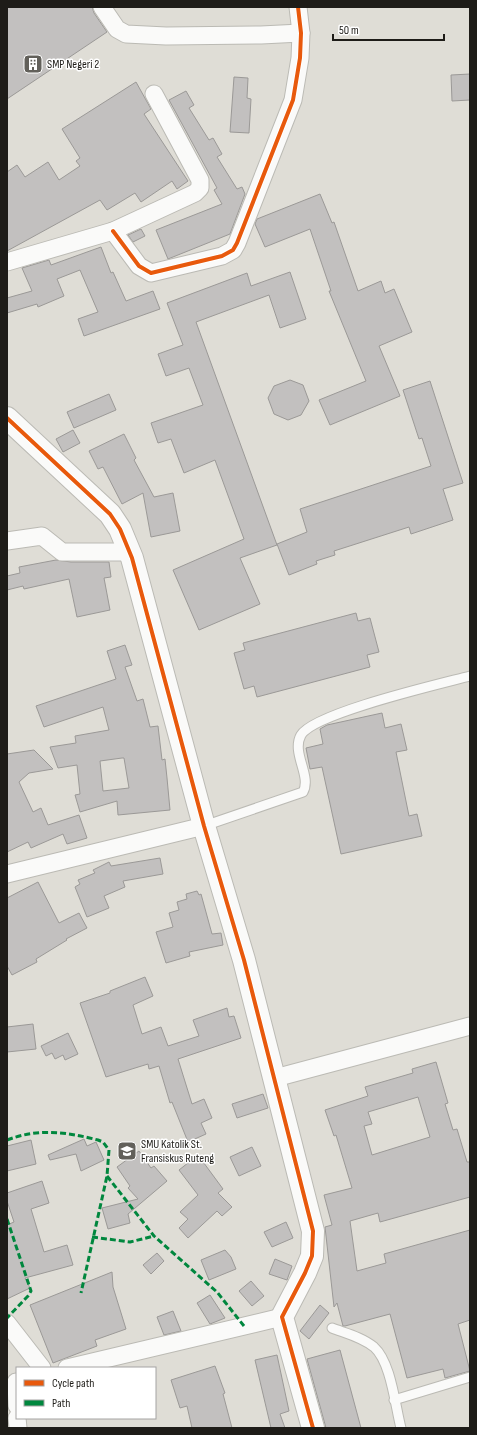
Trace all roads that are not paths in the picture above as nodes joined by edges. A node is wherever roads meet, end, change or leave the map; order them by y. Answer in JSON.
{"nodes":[{"id":1,"x":102,"y":7,"type":"edge"},
{"id":2,"x":298,"y":7,"type":"edge"},
{"id":3,"x":301,"y":32,"type":"junction"},
{"id":4,"x":154,"y":94,"type":"dead end"},
{"id":5,"x":113,"y":231,"type":"junction"},
{"id":6,"x":7,"y":262,"type":"edge"},
{"id":7,"x":7,"y":418,"type":"edge"},
{"id":8,"x":7,"y":541,"type":"edge"},
{"id":9,"x":130,"y":552,"type":"junction"},
{"id":10,"x":470,"y":676,"type":"edge"},
{"id":11,"x":204,"y":826,"type":"junction"},
{"id":12,"x":7,"y":874,"type":"edge"},
{"id":13,"x":470,"y":1026,"type":"edge"},
{"id":14,"x":275,"y":1078,"type":"junction"},
{"id":15,"x":282,"y":1317,"type":"junction"},
{"id":16,"x":7,"y":1324,"type":"edge"},
{"id":17,"x":332,"y":1328,"type":"dead end"},
{"id":18,"x":41,"y":1367,"type":"edge"},
{"id":19,"x":71,"y":1367,"type":"edge"},
{"id":20,"x":470,"y":1377,"type":"edge"},
{"id":21,"x":13,"y":1382,"type":"edge"},
{"id":22,"x":16,"y":1400,"type":"edge"},
{"id":23,"x":394,"y":1400,"type":"junction"},
{"id":24,"x":313,"y":1428,"type":"edge"},
{"id":25,"x":401,"y":1428,"type":"edge"}],
"edges":[{"from":1,"to":3,"type":"street"},
{"from":2,"to":3,"type":"street"},
{"from":3,"to":5,"type":"street"},
{"from":4,"to":5,"type":"street"},
{"from":5,"to":6,"type":"street"},
{"from":7,"to":9,"type":"street"},
{"from":8,"to":9,"type":"street"},
{"from":9,"to":11,"type":"street"},
{"from":10,"to":11,"type":"lane"},
{"from":11,"to":12,"type":"street"},
{"from":11,"to":14,"type":"street"},
{"from":13,"to":14,"type":"street"},
{"from":14,"to":15,"type":"street"},
{"from":15,"to":19,"type":"street"},
{"from":15,"to":24,"type":"street"},
{"from":16,"to":18,"type":"street"},
{"from":17,"to":23,"type":"lane"},
{"from":20,"to":23,"type":"lane"},
{"from":21,"to":22,"type":"street"},
{"from":23,"to":25,"type":"lane"}]}
